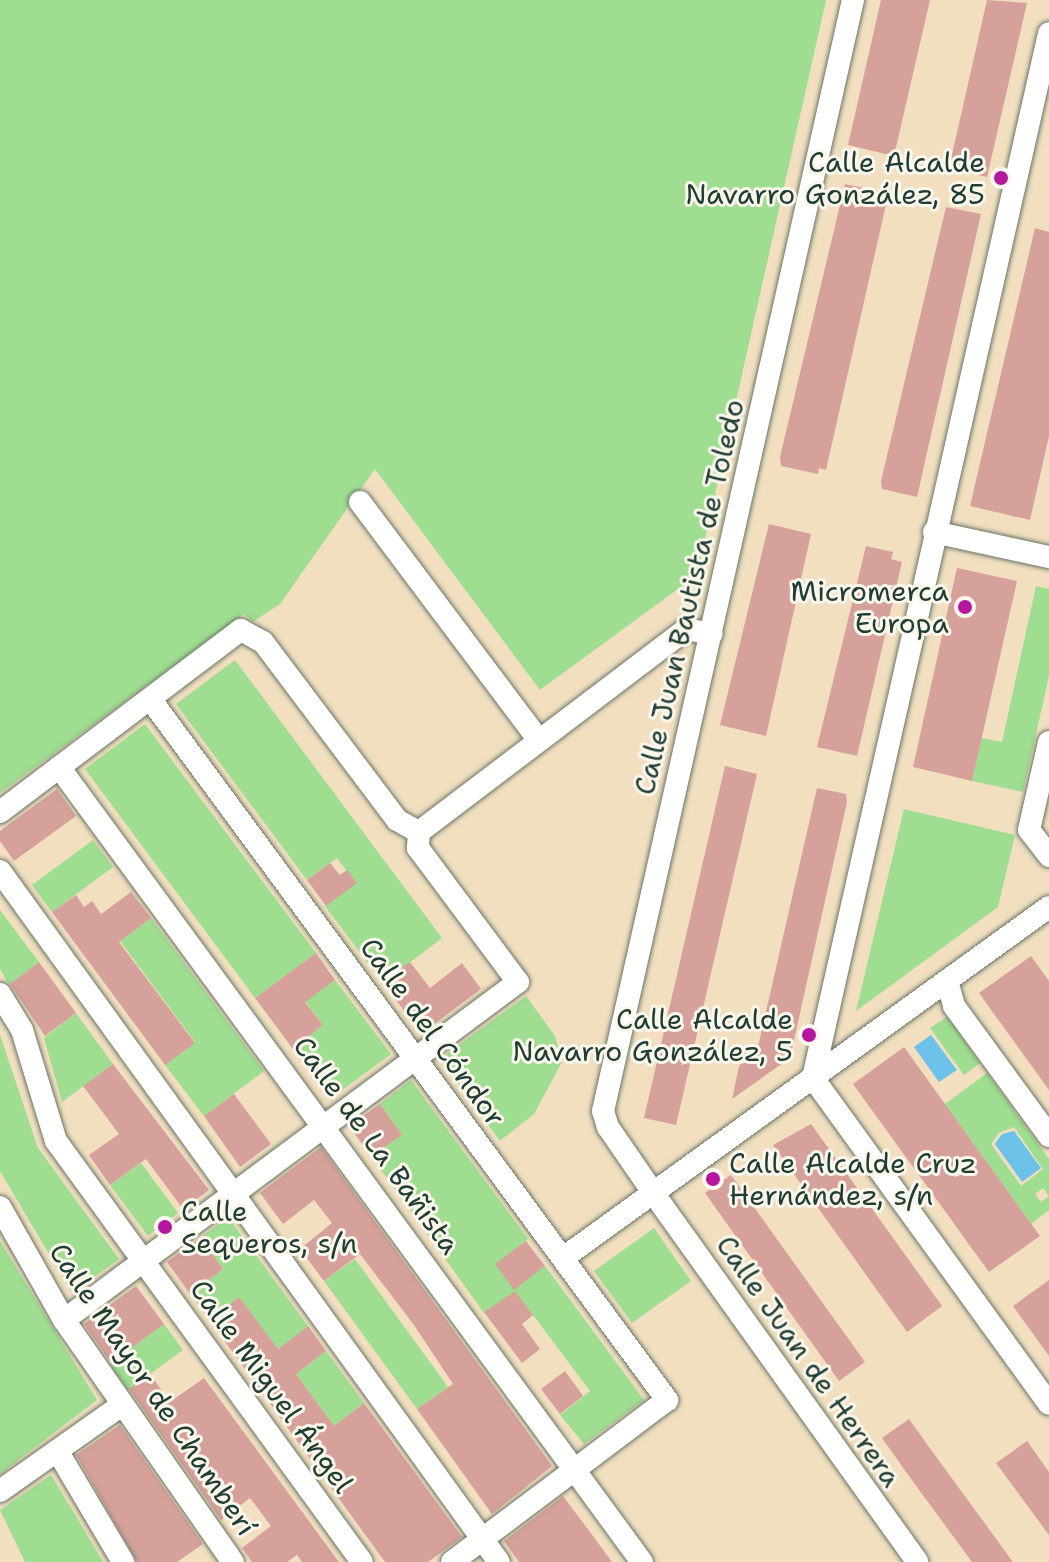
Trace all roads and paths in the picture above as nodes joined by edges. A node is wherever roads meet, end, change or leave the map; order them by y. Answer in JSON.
{"nodes":[{"id":1,"x":853,"y":0,"type":"edge"},
{"id":2,"x":1049,"y":33,"type":"edge"},
{"id":3,"x":360,"y":502,"type":"dead end"},
{"id":4,"x":934,"y":532,"type":"junction"},
{"id":5,"x":1049,"y":557,"type":"edge"},
{"id":6,"x":712,"y":634,"type":"junction"},
{"id":7,"x":151,"y":700,"type":"junction"},
{"id":8,"x":539,"y":740,"type":"junction"},
{"id":9,"x":1049,"y":742,"type":"edge"},
{"id":10,"x":59,"y":767,"type":"junction"},
{"id":11,"x":0,"y":812,"type":"edge"},
{"id":12,"x":419,"y":832,"type":"junction"},
{"id":13,"x":1049,"y":856,"type":"edge"},
{"id":14,"x":0,"y":871,"type":"edge"},
{"id":15,"x":1049,"y":907,"type":"edge"},
{"id":16,"x":947,"y":981,"type":"junction"},
{"id":17,"x":0,"y":994,"type":"edge"},
{"id":18,"x":416,"y":1060,"type":"junction"},
{"id":19,"x":813,"y":1078,"type":"junction"},
{"id":20,"x":325,"y":1124,"type":"junction"},
{"id":21,"x":1049,"y":1136,"type":"edge"},
{"id":22,"x":231,"y":1194,"type":"junction"},
{"id":23,"x":654,"y":1194,"type":"junction"},
{"id":24,"x":0,"y":1207,"type":"edge"},
{"id":25,"x":143,"y":1258,"type":"junction"},
{"id":26,"x":563,"y":1258,"type":"junction"},
{"id":27,"x":64,"y":1320,"type":"junction"},
{"id":28,"x":1049,"y":1404,"type":"edge"},
{"id":29,"x":122,"y":1405,"type":"junction"},
{"id":30,"x":58,"y":1452,"type":"junction"},
{"id":31,"x":575,"y":1467,"type":"junction"},
{"id":32,"x":0,"y":1491,"type":"edge"},
{"id":33,"x":483,"y":1539,"type":"junction"},
{"id":34,"x":123,"y":1562,"type":"edge"},
{"id":35,"x":233,"y":1562,"type":"edge"},
{"id":36,"x":362,"y":1562,"type":"edge"},
{"id":37,"x":452,"y":1562,"type":"edge"},
{"id":38,"x":499,"y":1562,"type":"edge"},
{"id":39,"x":642,"y":1562,"type":"edge"},
{"id":40,"x":917,"y":1562,"type":"edge"}],
"edges":[{"from":1,"to":6,"type":"street","name":"Calle Juan Bautista de Toledo"},
{"from":2,"to":4,"type":"street"},
{"from":3,"to":8,"type":"street"},
{"from":4,"to":5,"type":"street"},
{"from":4,"to":19,"type":"street"},
{"from":6,"to":8,"type":"street"},
{"from":6,"to":23,"type":"street","name":"Calle Juan Bautista de Toledo"},
{"from":7,"to":10,"type":"street"},
{"from":7,"to":12,"type":"street"},
{"from":7,"to":18,"type":"street","name":"Calle del Cóndor"},
{"from":8,"to":12,"type":"street"},
{"from":9,"to":13,"type":"street"},
{"from":10,"to":11,"type":"street"},
{"from":10,"to":20,"type":"street","name":"Calle de La Bañista"},
{"from":12,"to":18,"type":"street"},
{"from":14,"to":22,"type":"street"},
{"from":15,"to":16,"type":"street"},
{"from":16,"to":19,"type":"street"},
{"from":16,"to":21,"type":"street"},
{"from":17,"to":25,"type":"street","name":"Calle Miguel Ángel"},
{"from":18,"to":20,"type":"street"},
{"from":18,"to":26,"type":"street","name":"Calle del Cóndor"},
{"from":19,"to":23,"type":"street"},
{"from":19,"to":28,"type":"street"},
{"from":20,"to":22,"type":"street"},
{"from":20,"to":31,"type":"street","name":"Calle de La Bañista"},
{"from":22,"to":25,"type":"street"},
{"from":22,"to":33,"type":"street"},
{"from":23,"to":26,"type":"street"},
{"from":23,"to":40,"type":"street","name":"Calle Juan de Herrera"},
{"from":24,"to":27,"type":"street","name":"Calle Mayor de Chamberí"},
{"from":25,"to":27,"type":"street"},
{"from":25,"to":36,"type":"street","name":"Calle Miguel Ángel"},
{"from":26,"to":31,"type":"street","name":"Calle del Cóndor"},
{"from":27,"to":29,"type":"street","name":"Calle Mayor de Chamberí"},
{"from":29,"to":30,"type":"street"},
{"from":29,"to":35,"type":"street","name":"Calle Mayor de Chamberí"},
{"from":30,"to":32,"type":"street"},
{"from":30,"to":34,"type":"street"},
{"from":31,"to":33,"type":"street"},
{"from":31,"to":39,"type":"street","name":"Calle de La Bañista"},
{"from":33,"to":37,"type":"street"},
{"from":33,"to":38,"type":"street"}]}
